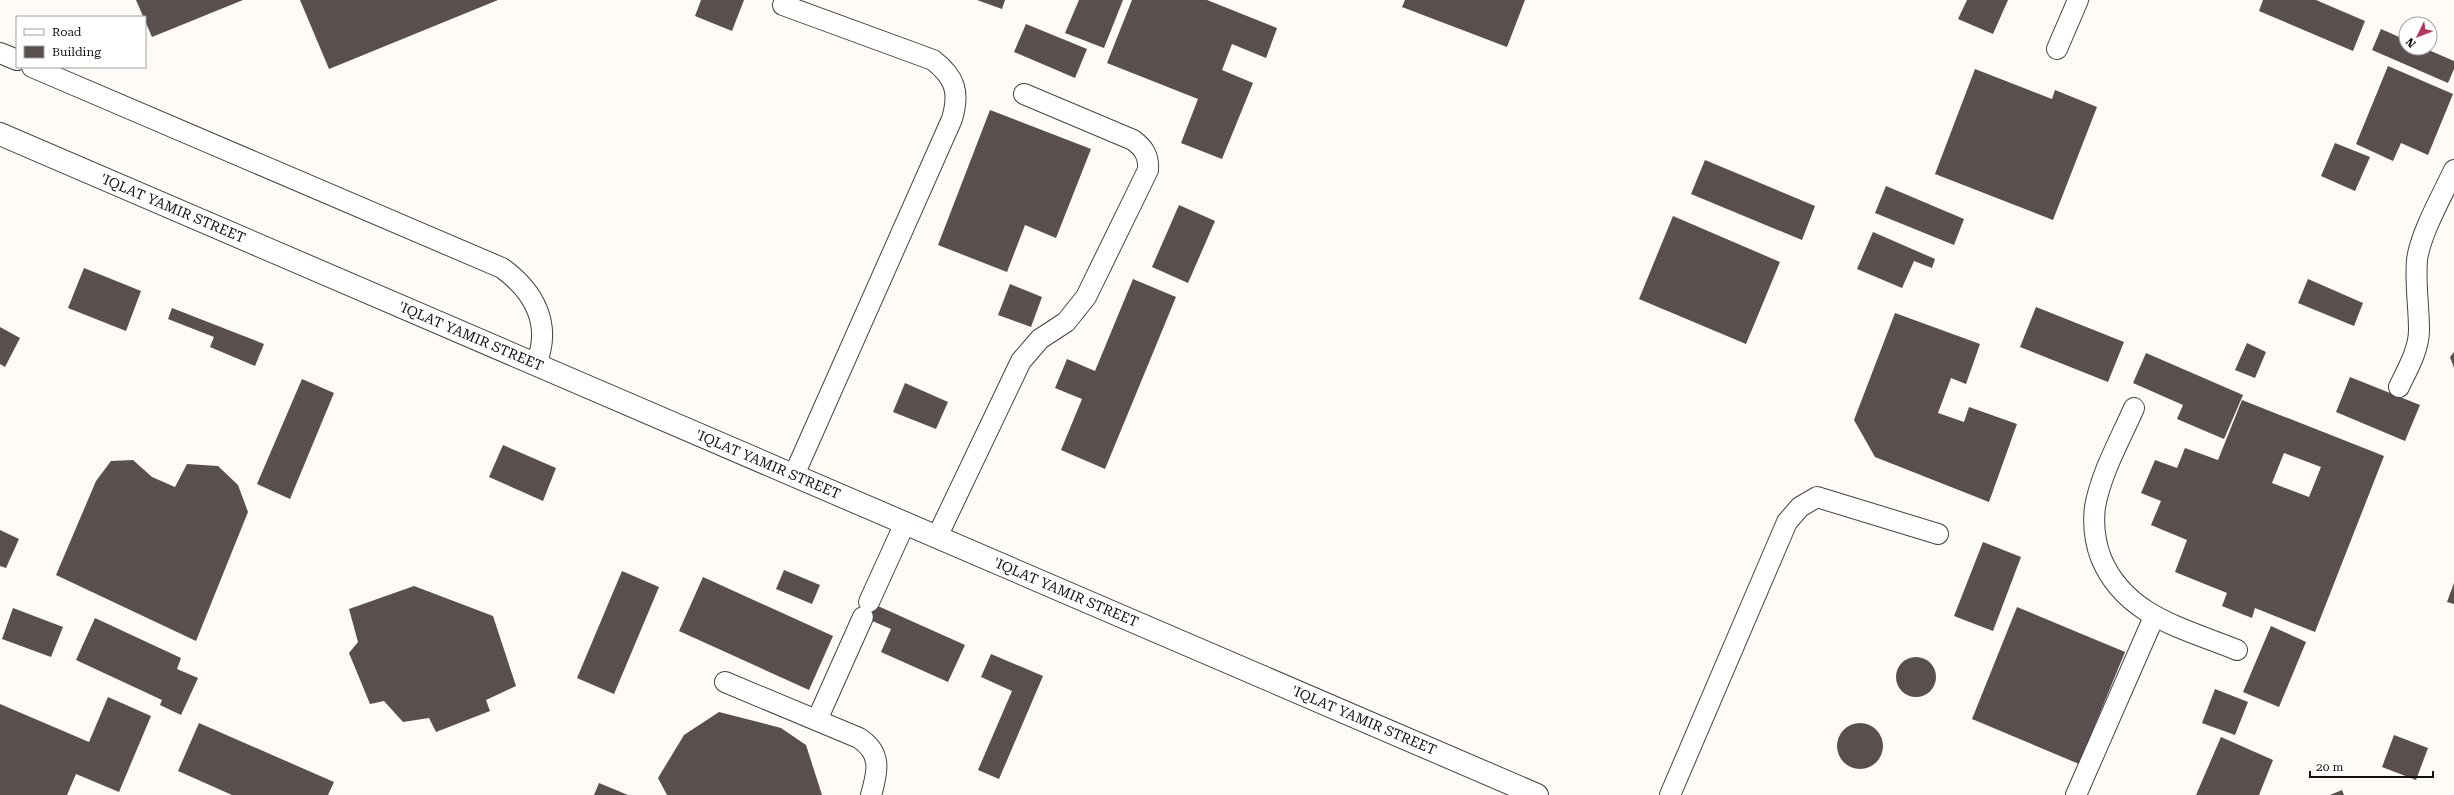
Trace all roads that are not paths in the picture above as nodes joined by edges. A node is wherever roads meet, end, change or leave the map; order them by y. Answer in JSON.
{"nodes":[{"id":1,"x":2078,"y":0,"type":"edge"},
{"id":2,"x":782,"y":5,"type":"dead end"},
{"id":3,"x":2058,"y":49,"type":"dead end"},
{"id":4,"x":0,"y":53,"type":"edge"},
{"id":5,"x":16,"y":60,"type":"edge"},
{"id":6,"x":34,"y":68,"type":"edge"},
{"id":7,"x":1024,"y":94,"type":"dead end"},
{"id":8,"x":0,"y":134,"type":"edge"},
{"id":9,"x":2454,"y":170,"type":"edge"},
{"id":10,"x":2447,"y":203,"type":"edge"},
{"id":11,"x":536,"y":364,"type":"junction"},
{"id":12,"x":2399,"y":387,"type":"dead end"},
{"id":13,"x":2134,"y":408,"type":"dead end"},
{"id":14,"x":794,"y":475,"type":"junction"},
{"id":15,"x":905,"y":523,"type":"junction"},
{"id":16,"x":1938,"y":534,"type":"dead end"},
{"id":17,"x":937,"y":537,"type":"junction"},
{"id":18,"x":2154,"y":617,"type":"junction"},
{"id":19,"x":2237,"y":650,"type":"dead end"},
{"id":20,"x":725,"y":682,"type":"dead end"},
{"id":21,"x":816,"y":720,"type":"junction"},
{"id":22,"x":1502,"y":788,"type":"edge"},
{"id":23,"x":870,"y":795,"type":"edge"},
{"id":24,"x":1537,"y":795,"type":"edge"},
{"id":25,"x":1670,"y":795,"type":"edge"},
{"id":26,"x":2076,"y":795,"type":"edge"}],
"edges":[{"from":1,"to":3,"type":"lane"},
{"from":2,"to":14,"type":"lane"},
{"from":4,"to":5,"type":"lane"},
{"from":6,"to":11,"type":"lane"},
{"from":7,"to":17,"type":"lane"},
{"from":8,"to":11,"type":"street","name":"'IQLAT YAMIR STREET"},
{"from":9,"to":10,"type":"lane"},
{"from":10,"to":12,"type":"lane"},
{"from":11,"to":14,"type":"street","name":"'IQLAT YAMIR STREET"},
{"from":13,"to":18,"type":"lane"},
{"from":14,"to":15,"type":"street","name":"'IQLAT YAMIR STREET"},
{"from":15,"to":17,"type":"street","name":"'IQLAT YAMIR STREET"},
{"from":15,"to":21,"type":"lane"},
{"from":16,"to":25,"type":"lane"},
{"from":17,"to":22,"type":"street","name":"'IQLAT YAMIR STREET"},
{"from":18,"to":19,"type":"lane"},
{"from":18,"to":26,"type":"lane"},
{"from":20,"to":21,"type":"lane"},
{"from":21,"to":23,"type":"lane"},
{"from":22,"to":24,"type":"street","name":"'IQLAT YAMIR STREET"}]}
